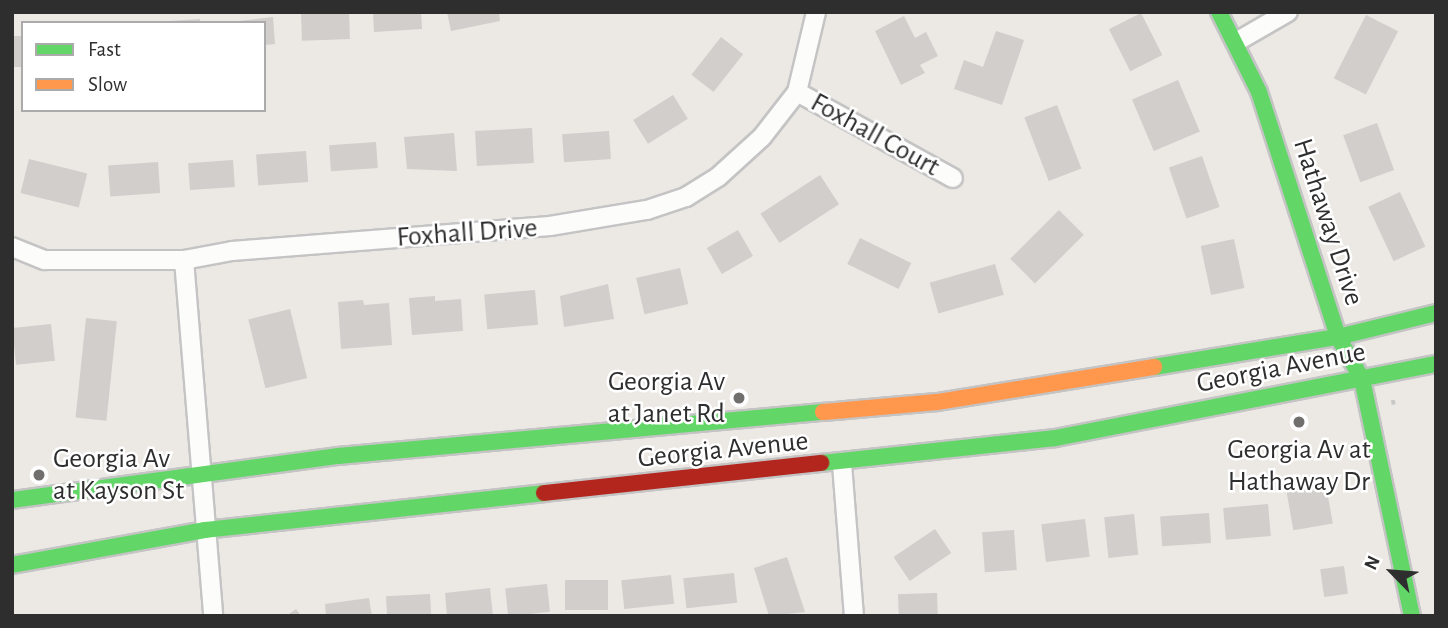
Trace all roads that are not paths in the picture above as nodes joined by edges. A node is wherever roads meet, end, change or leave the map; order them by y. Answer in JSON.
{"nodes":[{"id":1,"x":816,"y":12,"type":"edge"},
{"id":2,"x":1219,"y":12,"type":"edge"},
{"id":3,"x":1288,"y":12,"type":"edge"},
{"id":4,"x":1236,"y":42,"type":"junction"},
{"id":5,"x":797,"y":92,"type":"junction"},
{"id":6,"x":953,"y":178,"type":"dead end"},
{"id":7,"x":12,"y":247,"type":"edge"},
{"id":8,"x":184,"y":260,"type":"junction"},
{"id":9,"x":1436,"y":313,"type":"edge"},
{"id":10,"x":1338,"y":337,"type":"junction"},
{"id":11,"x":1436,"y":363,"type":"edge"},
{"id":12,"x":1362,"y":379,"type":"junction"},
{"id":13,"x":842,"y":464,"type":"junction"},
{"id":14,"x":202,"y":473,"type":"junction"},
{"id":15,"x":12,"y":500,"type":"edge"},
{"id":16,"x":205,"y":530,"type":"junction"},
{"id":17,"x":12,"y":565,"type":"edge"},
{"id":18,"x":213,"y":616,"type":"edge"},
{"id":19,"x":854,"y":616,"type":"edge"},
{"id":20,"x":1412,"y":616,"type":"edge"}],
"edges":[{"from":1,"to":5,"type":"street","name":"Foxhall Drive"},
{"from":2,"to":4,"type":"main road","name":"Hathaway Drive"},
{"from":3,"to":4,"type":"street"},
{"from":4,"to":10,"type":"main road","name":"Hathaway Drive"},
{"from":5,"to":6,"type":"street","name":"Foxhall Court"},
{"from":5,"to":8,"type":"street","name":"Foxhall Drive"},
{"from":7,"to":8,"type":"street","name":"Foxhall Drive"},
{"from":8,"to":14,"type":"street"},
{"from":9,"to":10,"type":"main road","name":"Georgia Avenue"},
{"from":10,"to":12,"type":"main road","name":"Hathaway Drive"},
{"from":10,"to":14,"type":"main road","name":"Georgia Avenue"},
{"from":11,"to":12,"type":"main road","name":"Georgia Avenue"},
{"from":12,"to":13,"type":"main road","name":"Georgia Avenue"},
{"from":12,"to":20,"type":"main road","name":"Hathaway Drive"},
{"from":13,"to":16,"type":"main road","name":"Georgia Avenue"},
{"from":13,"to":19,"type":"street"},
{"from":14,"to":15,"type":"main road","name":"Georgia Avenue"},
{"from":14,"to":16,"type":"street"},
{"from":16,"to":17,"type":"main road","name":"Georgia Avenue"},
{"from":16,"to":18,"type":"street"}]}
